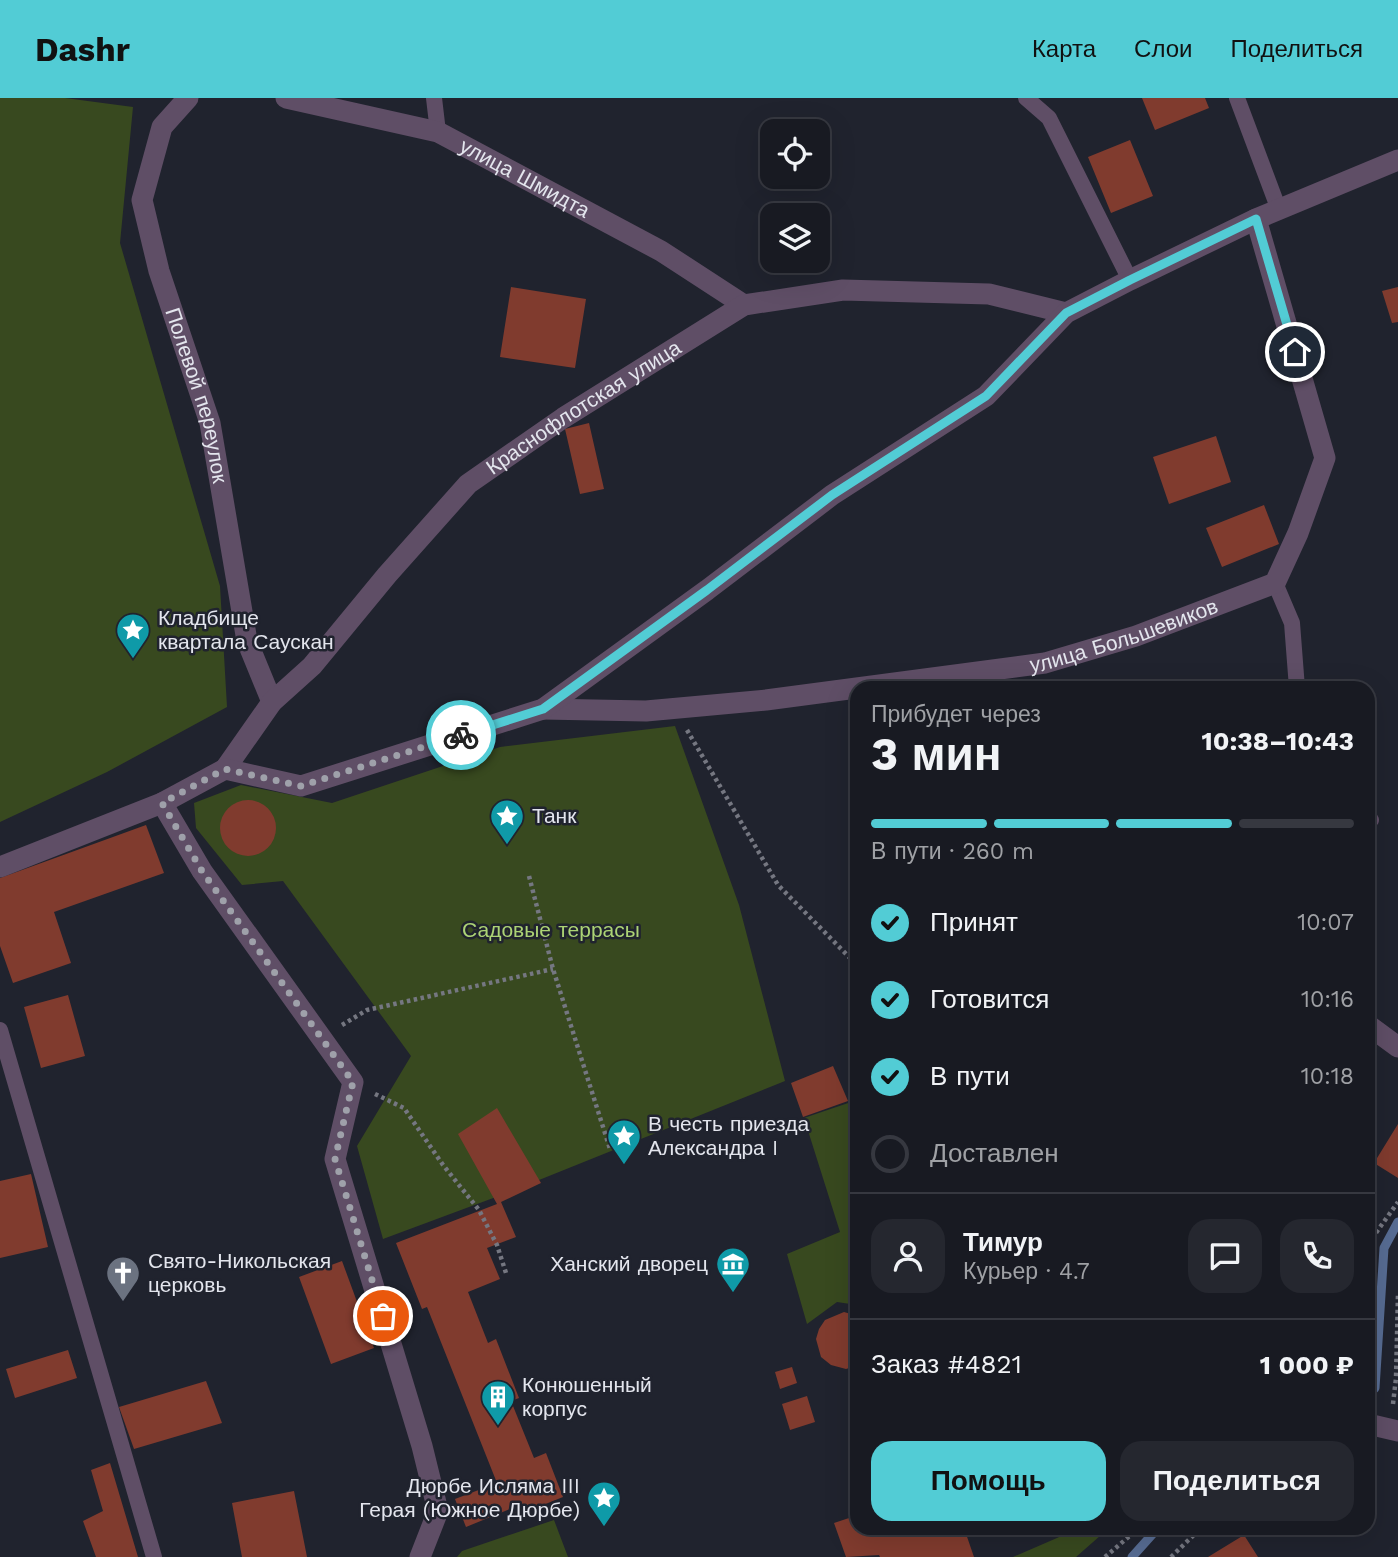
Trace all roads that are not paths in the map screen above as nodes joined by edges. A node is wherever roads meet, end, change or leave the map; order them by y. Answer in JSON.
{"nodes":[{"id":1,"x":188,"y":98,"type":"edge"},
{"id":2,"x":286,"y":98,"type":"edge"},
{"id":3,"x":435,"y":98,"type":"edge"},
{"id":4,"x":1026,"y":98,"type":"edge"},
{"id":5,"x":1237,"y":98,"type":"edge"},
{"id":6,"x":438,"y":132,"type":"junction"},
{"id":7,"x":1398,"y":160,"type":"edge"},
{"id":8,"x":1279,"y":210,"type":"junction"},
{"id":9,"x":1256,"y":219,"type":"junction"},
{"id":10,"x":1130,"y":280,"type":"junction"},
{"id":11,"x":744,"y":305,"type":"junction"},
{"id":12,"x":1066,"y":313,"type":"junction"},
{"id":13,"x":1275,"y":583,"type":"junction"},
{"id":14,"x":906,"y":681,"type":"edge"},
{"id":15,"x":1296,"y":681,"type":"edge"},
{"id":16,"x":850,"y":688,"type":"edge"},
{"id":17,"x":272,"y":702,"type":"junction"},
{"id":18,"x":543,"y":709,"type":"junction"},
{"id":19,"x":225,"y":769,"type":"junction"},
{"id":20,"x":162,"y":803,"type":"junction"},
{"id":21,"x":0,"y":867,"type":"edge"},
{"id":22,"x":0,"y":1030,"type":"edge"},
{"id":23,"x":1375,"y":1030,"type":"edge"},
{"id":24,"x":1398,"y":1048,"type":"edge"},
{"id":25,"x":154,"y":1557,"type":"edge"},
{"id":26,"x":420,"y":1557,"type":"edge"}],
"edges":[{"from":1,"to":17,"type":"street","name":"Полевой переулок"},
{"from":2,"to":6,"type":"street","name":"улица Шмидта"},
{"from":3,"to":6,"type":"lane"},
{"from":4,"to":10,"type":"lane"},
{"from":5,"to":8,"type":"lane"},
{"from":6,"to":11,"type":"street","name":"улица Шмидта"},
{"from":7,"to":8,"type":"street"},
{"from":8,"to":9,"type":"street"},
{"from":9,"to":10,"type":"street"},
{"from":9,"to":13,"type":"street"},
{"from":10,"to":12,"type":"street"},
{"from":11,"to":12,"type":"street","name":"Краснофлотская улица"},
{"from":11,"to":17,"type":"street","name":"Краснофлотская улица"},
{"from":12,"to":18,"type":"street"},
{"from":13,"to":14,"type":"street","name":"улица Большевиков"},
{"from":13,"to":15,"type":"lane"},
{"from":16,"to":18,"type":"street","name":"улица Большевиков"},
{"from":17,"to":19,"type":"street","name":"Краснофлотская улица"},
{"from":18,"to":19,"type":"street"},
{"from":19,"to":20,"type":"street"},
{"from":20,"to":21,"type":"street"},
{"from":20,"to":26,"type":"street"},
{"from":22,"to":25,"type":"lane"},
{"from":23,"to":24,"type":"street"}]}
